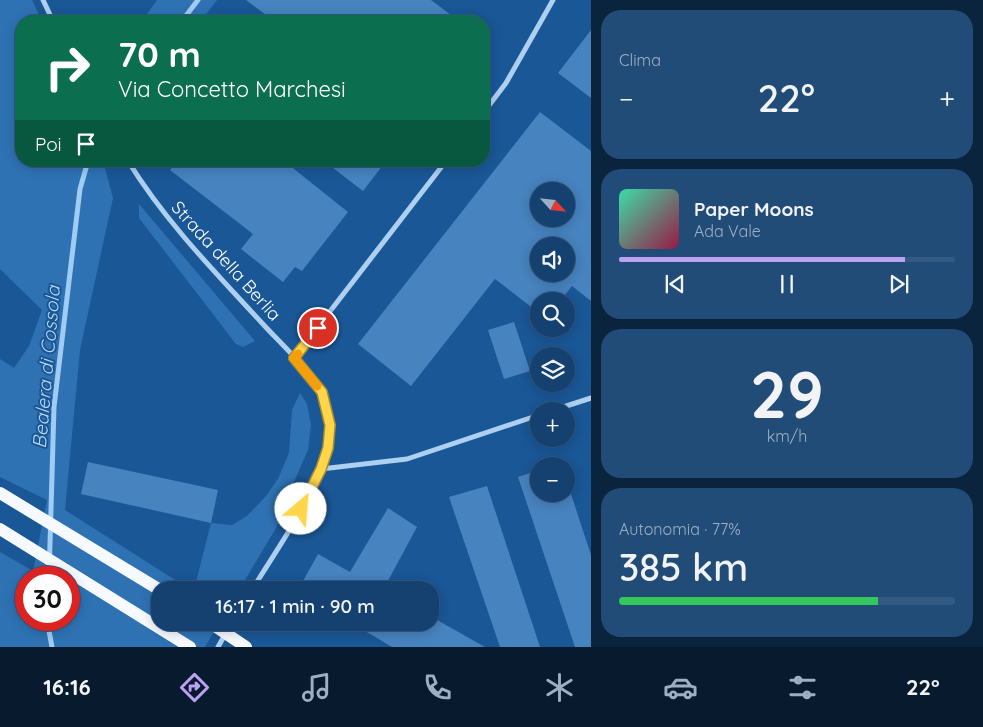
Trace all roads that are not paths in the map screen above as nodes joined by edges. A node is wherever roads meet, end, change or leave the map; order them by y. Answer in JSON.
{"nodes":[{"id":1,"x":43,"y":0,"type":"edge"},
{"id":2,"x":553,"y":0,"type":"edge"},
{"id":3,"x":50,"y":15,"type":"edge"},
{"id":4,"x":490,"y":104,"type":"edge"},
{"id":5,"x":132,"y":167,"type":"edge"},
{"id":6,"x":441,"y":167,"type":"edge"},
{"id":7,"x":294,"y":358,"type":"junction"},
{"id":8,"x":590,"y":398,"type":"edge"},
{"id":9,"x":575,"y":403,"type":"edge"},
{"id":10,"x":530,"y":418,"type":"edge"},
{"id":11,"x":321,"y":469,"type":"junction"},
{"id":12,"x":0,"y":492,"type":"edge"},
{"id":13,"x":0,"y":529,"type":"edge"},
{"id":14,"x":257,"y":581,"type":"edge"},
{"id":15,"x":151,"y":584,"type":"edge"},
{"id":16,"x":222,"y":631,"type":"edge"},
{"id":17,"x":227,"y":631,"type":"edge"},
{"id":18,"x":190,"y":647,"type":"edge"},
{"id":19,"x":218,"y":647,"type":"edge"},
{"id":20,"x":246,"y":647,"type":"edge"}],
"edges":[{"from":1,"to":3,"type":"street"},
{"from":2,"to":4,"type":"street"},
{"from":5,"to":7,"type":"street","name":"Strada della Berlia"},
{"from":6,"to":7,"type":"street"},
{"from":7,"to":11,"type":"street","name":"Strada della Berlia"},
{"from":8,"to":9,"type":"street"},
{"from":10,"to":11,"type":"street"},
{"from":11,"to":14,"type":"street","name":"Strada della Berlia"},
{"from":12,"to":15,"type":"main road"},
{"from":13,"to":18,"type":"main road"},
{"from":16,"to":20,"type":"main road","bridge":true},
{"from":17,"to":19,"type":"street"}]}
